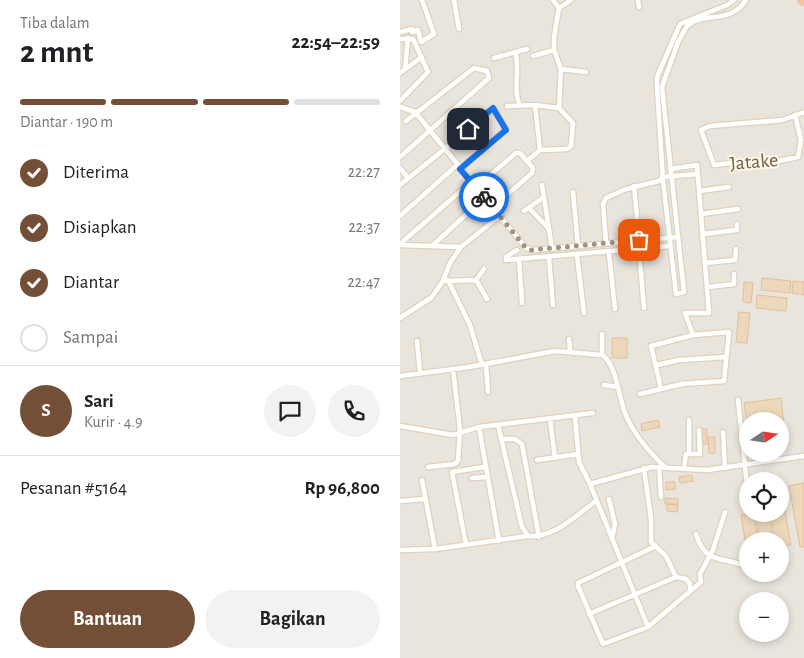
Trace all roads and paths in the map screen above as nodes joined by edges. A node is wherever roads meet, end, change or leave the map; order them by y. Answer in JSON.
{"nodes":[{"id":1,"x":422,"y":0,"type":"edge"},
{"id":2,"x":454,"y":0,"type":"edge"},
{"id":3,"x":553,"y":0,"type":"edge"},
{"id":4,"x":570,"y":0,"type":"edge"},
{"id":5,"x":638,"y":0,"type":"edge"},
{"id":6,"x":734,"y":0,"type":"edge"},
{"id":7,"x":746,"y":0,"type":"edge"},
{"id":8,"x":639,"y":7,"type":"dead end"},
{"id":9,"x":559,"y":8,"type":"junction"},
{"id":10,"x":459,"y":29,"type":"dead end"},
{"id":11,"x":400,"y":32,"type":"edge"},
{"id":12,"x":408,"y":38,"type":"junction"},
{"id":13,"x":400,"y":39,"type":"edge"},
{"id":14,"x":527,"y":49,"type":"dead end"},
{"id":15,"x":554,"y":50,"type":"junction"},
{"id":16,"x":515,"y":52,"type":"junction"},
{"id":17,"x":533,"y":56,"type":"dead end"},
{"id":18,"x":422,"y":57,"type":"junction"},
{"id":19,"x":494,"y":58,"type":"dead end"},
{"id":20,"x":561,"y":69,"type":"junction"},
{"id":21,"x":405,"y":70,"type":"junction"},
{"id":22,"x":586,"y":72,"type":"dead end"},
{"id":23,"x":400,"y":73,"type":"edge"},
{"id":24,"x":657,"y":77,"type":"junction"},
{"id":25,"x":663,"y":80,"type":"junction"},
{"id":26,"x":400,"y":101,"type":"edge"},
{"id":27,"x":534,"y":105,"type":"junction"},
{"id":28,"x":507,"y":106,"type":"dead end"},
{"id":29,"x":520,"y":106,"type":"junction"},
{"id":30,"x":400,"y":107,"type":"edge"},
{"id":31,"x":559,"y":108,"type":"junction"},
{"id":32,"x":415,"y":112,"type":"junction"},
{"id":33,"x":804,"y":112,"type":"edge"},
{"id":34,"x":795,"y":115,"type":"junction"},
{"id":35,"x":406,"y":121,"type":"dead end"},
{"id":36,"x":429,"y":130,"type":"junction"},
{"id":37,"x":444,"y":149,"type":"junction"},
{"id":38,"x":540,"y":150,"type":"junction"},
{"id":39,"x":400,"y":157,"type":"edge"},
{"id":40,"x":527,"y":161,"type":"junction"},
{"id":41,"x":459,"y":167,"type":"junction"},
{"id":42,"x":400,"y":168,"type":"edge"},
{"id":43,"x":670,"y":169,"type":"junction"},
{"id":44,"x":698,"y":174,"type":"junction"},
{"id":45,"x":663,"y":177,"type":"junction"},
{"id":46,"x":671,"y":177,"type":"junction"},
{"id":47,"x":408,"y":178,"type":"junction"},
{"id":48,"x":659,"y":181,"type":"junction"},
{"id":49,"x":471,"y":182,"type":"junction"},
{"id":50,"x":671,"y":184,"type":"junction"},
{"id":51,"x":400,"y":185,"type":"edge"},
{"id":52,"x":542,"y":185,"type":"dead end"},
{"id":53,"x":664,"y":185,"type":"junction"},
{"id":54,"x":634,"y":186,"type":"junction"},
{"id":55,"x":476,"y":187,"type":"junction"},
{"id":56,"x":729,"y":187,"type":"dead end"},
{"id":57,"x":699,"y":191,"type":"junction"},
{"id":58,"x":573,"y":192,"type":"dead end"},
{"id":59,"x":544,"y":197,"type":"junction"},
{"id":60,"x":484,"y":198,"type":"junction"},
{"id":61,"x":493,"y":207,"type":"junction"},
{"id":62,"x":530,"y":208,"type":"junction"},
{"id":63,"x":738,"y":209,"type":"dead end"},
{"id":64,"x":524,"y":211,"type":"dead end"},
{"id":65,"x":701,"y":214,"type":"junction"},
{"id":66,"x":501,"y":215,"type":"junction"},
{"id":67,"x":400,"y":216,"type":"edge"},
{"id":68,"x":736,"y":224,"type":"dead end"},
{"id":69,"x":549,"y":229,"type":"junction"},
{"id":70,"x":703,"y":234,"type":"junction"},
{"id":71,"x":678,"y":237,"type":"junction"},
{"id":72,"x":669,"y":238,"type":"junction"},
{"id":73,"x":639,"y":240,"type":"junction"},
{"id":74,"x":606,"y":242,"type":"junction"},
{"id":75,"x":400,"y":244,"type":"edge"},
{"id":76,"x":433,"y":245,"type":"junction"},
{"id":77,"x":578,"y":246,"type":"junction"},
{"id":78,"x":670,"y":246,"type":"junction"},
{"id":79,"x":461,"y":247,"type":"junction"},
{"id":80,"x":552,"y":248,"type":"junction"},
{"id":81,"x":736,"y":249,"type":"dead end"},
{"id":82,"x":517,"y":250,"type":"dead end"},
{"id":83,"x":640,"y":250,"type":"junction"},
{"id":84,"x":610,"y":253,"type":"junction"},
{"id":85,"x":577,"y":256,"type":"junction"},
{"id":86,"x":548,"y":258,"type":"junction"},
{"id":87,"x":520,"y":260,"type":"junction"},
{"id":88,"x":705,"y":263,"type":"junction"},
{"id":89,"x":484,"y":269,"type":"dead end"},
{"id":90,"x":734,"y":274,"type":"dead end"},
{"id":91,"x":476,"y":280,"type":"junction"},
{"id":92,"x":446,"y":281,"type":"junction"},
{"id":93,"x":708,"y":287,"type":"junction"},
{"id":94,"x":487,"y":299,"type":"dead end"},
{"id":95,"x":522,"y":303,"type":"dead end"},
{"id":96,"x":553,"y":305,"type":"dead end"},
{"id":97,"x":644,"y":308,"type":"dead end"},
{"id":98,"x":615,"y":309,"type":"dead end"},
{"id":99,"x":584,"y":313,"type":"dead end"},
{"id":100,"x":400,"y":318,"type":"edge"},
{"id":101,"x":602,"y":334,"type":"dead end"},
{"id":102,"x":694,"y":335,"type":"junction"},
{"id":103,"x":569,"y":339,"type":"dead end"},
{"id":104,"x":417,"y":341,"type":"dead end"},
{"id":105,"x":570,"y":350,"type":"junction"},
{"id":106,"x":602,"y":355,"type":"junction"},
{"id":107,"x":726,"y":356,"type":"junction"},
{"id":108,"x":484,"y":364,"type":"junction"},
{"id":109,"x":656,"y":365,"type":"junction"},
{"id":110,"x":453,"y":369,"type":"junction"},
{"id":111,"x":420,"y":373,"type":"junction"},
{"id":112,"x":400,"y":376,"type":"edge"},
{"id":113,"x":604,"y":386,"type":"dead end"},
{"id":114,"x":618,"y":387,"type":"junction"},
{"id":115,"x":661,"y":389,"type":"junction"},
{"id":116,"x":488,"y":392,"type":"dead end"},
{"id":117,"x":640,"y":394,"type":"dead end"},
{"id":118,"x":738,"y":400,"type":"dead end"},
{"id":119,"x":592,"y":413,"type":"dead end"},
{"id":120,"x":575,"y":416,"type":"junction"},
{"id":121,"x":550,"y":419,"type":"junction"},
{"id":122,"x":689,"y":420,"type":"dead end"},
{"id":123,"x":498,"y":425,"type":"junction"},
{"id":124,"x":400,"y":426,"type":"edge"},
{"id":125,"x":479,"y":427,"type":"junction"},
{"id":126,"x":460,"y":429,"type":"junction"},
{"id":127,"x":699,"y":430,"type":"dead end"},
{"id":128,"x":723,"y":432,"type":"dead end"},
{"id":129,"x":501,"y":439,"type":"junction"},
{"id":130,"x":578,"y":454,"type":"junction"},
{"id":131,"x":689,"y":454,"type":"junction"},
{"id":132,"x":804,"y":456,"type":"edge"},
{"id":133,"x":555,"y":458,"type":"junction"},
{"id":134,"x":537,"y":460,"type":"dead end"},
{"id":135,"x":745,"y":465,"type":"junction"},
{"id":136,"x":665,"y":466,"type":"junction"},
{"id":137,"x":484,"y":467,"type":"junction"},
{"id":138,"x":659,"y":467,"type":"junction"},
{"id":139,"x":428,"y":468,"type":"dead end"},
{"id":140,"x":644,"y":468,"type":"junction"},
{"id":141,"x":684,"y":468,"type":"junction"},
{"id":142,"x":726,"y":468,"type":"junction"},
{"id":143,"x":746,"y":472,"type":"edge"},
{"id":144,"x":486,"y":477,"type":"junction"},
{"id":145,"x":472,"y":478,"type":"dead end"},
{"id":146,"x":422,"y":480,"type":"dead end"},
{"id":147,"x":590,"y":484,"type":"junction"},
{"id":148,"x":661,"y":497,"type":"dead end"},
{"id":149,"x":426,"y":499,"type":"junction"},
{"id":150,"x":609,"y":499,"type":"dead end"},
{"id":151,"x":400,"y":501,"type":"edge"},
{"id":152,"x":596,"y":501,"type":"junction"},
{"id":153,"x":725,"y":512,"type":"dead end"},
{"id":154,"x":696,"y":534,"type":"dead end"},
{"id":155,"x":528,"y":536,"type":"junction"},
{"id":156,"x":539,"y":537,"type":"junction"},
{"id":157,"x":499,"y":541,"type":"junction"},
{"id":158,"x":612,"y":541,"type":"junction"},
{"id":159,"x":466,"y":545,"type":"junction"},
{"id":160,"x":654,"y":547,"type":"junction"},
{"id":161,"x":435,"y":549,"type":"junction"},
{"id":162,"x":400,"y":550,"type":"edge"},
{"id":163,"x":710,"y":557,"type":"junction"},
{"id":164,"x":622,"y":562,"type":"junction"},
{"id":165,"x":739,"y":563,"type":"edge"},
{"id":166,"x":676,"y":577,"type":"junction"},
{"id":167,"x":690,"y":591,"type":"junction"},
{"id":168,"x":634,"y":594,"type":"junction"},
{"id":169,"x":589,"y":614,"type":"junction"},
{"id":170,"x":648,"y":627,"type":"junction"}],
"edges":[{"from":1,"to":11,"type":"street"},
{"from":2,"to":10,"type":"street"},
{"from":3,"to":9,"type":"street"},
{"from":4,"to":9,"type":"street"},
{"from":5,"to":8,"type":"street"},
{"from":6,"to":24,"type":"street"},
{"from":7,"to":25,"type":"street"},
{"from":9,"to":15,"type":"street"},
{"from":12,"to":13,"type":"street"},
{"from":12,"to":18,"type":"street"},
{"from":12,"to":21,"type":"street"},
{"from":14,"to":16,"type":"street"},
{"from":15,"to":17,"type":"street"},
{"from":15,"to":20,"type":"street"},
{"from":16,"to":19,"type":"street"},
{"from":16,"to":29,"type":"street"},
{"from":18,"to":21,"type":"street"},
{"from":18,"to":26,"type":"street"},
{"from":20,"to":22,"type":"street"},
{"from":20,"to":31,"type":"street"},
{"from":21,"to":23,"type":"street"},
{"from":24,"to":25,"type":"street"},
{"from":24,"to":45,"type":"street"},
{"from":25,"to":43,"type":"street"},
{"from":27,"to":29,"type":"street"},
{"from":27,"to":31,"type":"street"},
{"from":27,"to":38,"type":"street"},
{"from":28,"to":29,"type":"street"},
{"from":30,"to":32,"type":"street"},
{"from":31,"to":38,"type":"street"},
{"from":32,"to":35,"type":"street"},
{"from":32,"to":36,"type":"street"},
{"from":32,"to":36,"type":"street"},
{"from":33,"to":34,"type":"street"},
{"from":34,"to":34,"type":"street","name":"Jatake"},
{"from":36,"to":37,"type":"street"},
{"from":36,"to":39,"type":"street"},
{"from":37,"to":41,"type":"street"},
{"from":37,"to":41,"type":"street"},
{"from":37,"to":47,"type":"street"},
{"from":38,"to":40,"type":"street"},
{"from":40,"to":55,"type":"street"},
{"from":40,"to":61,"type":"street"},
{"from":41,"to":49,"type":"street"},
{"from":41,"to":67,"type":"street"},
{"from":42,"to":47,"type":"street"},
{"from":43,"to":44,"type":"street"},
{"from":43,"to":46,"type":"street"},
{"from":44,"to":46,"type":"street"},
{"from":44,"to":57,"type":"street"},
{"from":45,"to":46,"type":"street"},
{"from":45,"to":48,"type":"street"},
{"from":45,"to":53,"type":"street"},
{"from":46,"to":50,"type":"street"},
{"from":47,"to":51,"type":"street"},
{"from":48,"to":53,"type":"street"},
{"from":48,"to":54,"type":"street"},
{"from":49,"to":55,"type":"street"},
{"from":49,"to":75,"type":"street"},
{"from":50,"to":53,"type":"street"},
{"from":50,"to":71,"type":"street"},
{"from":52,"to":59,"type":"street"},
{"from":53,"to":72,"type":"street"},
{"from":54,"to":73,"type":"street"},
{"from":54,"to":74,"type":"street"},
{"from":55,"to":60,"type":"street"},
{"from":56,"to":57,"type":"street"},
{"from":57,"to":65,"type":"street"},
{"from":58,"to":77,"type":"street"},
{"from":59,"to":62,"type":"street"},
{"from":59,"to":69,"type":"street"},
{"from":60,"to":61,"type":"street"},
{"from":60,"to":76,"type":"street"},
{"from":61,"to":66,"type":"street"},
{"from":62,"to":64,"type":"street"},
{"from":62,"to":69,"type":"street"},
{"from":63,"to":65,"type":"street"},
{"from":65,"to":70,"type":"street"},
{"from":66,"to":79,"type":"street"},
{"from":66,"to":80,"type":"street"},
{"from":68,"to":70,"type":"street"},
{"from":69,"to":80,"type":"street"},
{"from":70,"to":88,"type":"street"},
{"from":71,"to":72,"type":"street"},
{"from":71,"to":78,"type":"street"},
{"from":72,"to":73,"type":"street"},
{"from":72,"to":78,"type":"street"},
{"from":73,"to":74,"type":"street"},
{"from":74,"to":77,"type":"street"},
{"from":75,"to":76,"type":"street"},
{"from":76,"to":79,"type":"street"},
{"from":77,"to":80,"type":"street"},
{"from":78,"to":83,"type":"street"},
{"from":79,"to":92,"type":"street"},
{"from":81,"to":88,"type":"street"},
{"from":82,"to":87,"type":"street"},
{"from":83,"to":84,"type":"street"},
{"from":83,"to":97,"type":"street"},
{"from":84,"to":85,"type":"street"},
{"from":84,"to":98,"type":"street"},
{"from":85,"to":86,"type":"street"},
{"from":85,"to":99,"type":"street"},
{"from":86,"to":87,"type":"street"},
{"from":86,"to":96,"type":"street"},
{"from":87,"to":95,"type":"street"},
{"from":88,"to":93,"type":"street"},
{"from":89,"to":91,"type":"street"},
{"from":90,"to":93,"type":"street"},
{"from":91,"to":92,"type":"street"},
{"from":91,"to":94,"type":"street"},
{"from":92,"to":100,"type":"street"},
{"from":92,"to":108,"type":"street"},
{"from":93,"to":102,"type":"street"},
{"from":101,"to":106,"type":"street"},
{"from":102,"to":107,"type":"street"},
{"from":102,"to":109,"type":"street"},
{"from":103,"to":105,"type":"street"},
{"from":104,"to":111,"type":"street"},
{"from":105,"to":106,"type":"street"},
{"from":105,"to":108,"type":"street"},
{"from":106,"to":114,"type":"street"},
{"from":107,"to":109,"type":"street"},
{"from":107,"to":115,"type":"street"},
{"from":108,"to":110,"type":"street"},
{"from":108,"to":116,"type":"street"},
{"from":109,"to":115,"type":"street"},
{"from":110,"to":111,"type":"street"},
{"from":110,"to":126,"type":"street"},
{"from":111,"to":112,"type":"street"},
{"from":113,"to":114,"type":"street"},
{"from":114,"to":136,"type":"street"},
{"from":115,"to":117,"type":"street"},
{"from":118,"to":135,"type":"street"},
{"from":119,"to":120,"type":"street"},
{"from":120,"to":121,"type":"street"},
{"from":120,"to":130,"type":"street"},
{"from":121,"to":123,"type":"street"},
{"from":121,"to":133,"type":"street"},
{"from":122,"to":131,"type":"street"},
{"from":123,"to":125,"type":"street"},
{"from":123,"to":129,"type":"street"},
{"from":124,"to":126,"type":"street"},
{"from":125,"to":126,"type":"street"},
{"from":125,"to":137,"type":"street"},
{"from":126,"to":139,"type":"street"},
{"from":127,"to":131,"type":"street"},
{"from":128,"to":142,"type":"street"},
{"from":129,"to":155,"type":"street"},
{"from":129,"to":156,"type":"street"},
{"from":130,"to":133,"type":"street"},
{"from":130,"to":147,"type":"street"},
{"from":131,"to":141,"type":"street"},
{"from":132,"to":135,"type":"street"},
{"from":133,"to":134,"type":"street"},
{"from":135,"to":142,"type":"street"},
{"from":135,"to":143,"type":"street"},
{"from":136,"to":138,"type":"street"},
{"from":136,"to":141,"type":"street"},
{"from":137,"to":144,"type":"street"},
{"from":137,"to":159,"type":"street"},
{"from":138,"to":140,"type":"street"},
{"from":138,"to":148,"type":"street"},
{"from":140,"to":147,"type":"street"},
{"from":140,"to":160,"type":"street"},
{"from":141,"to":142,"type":"street"},
{"from":144,"to":145,"type":"street"},
{"from":144,"to":157,"type":"street"},
{"from":146,"to":149,"type":"street"},
{"from":147,"to":152,"type":"street"},
{"from":149,"to":151,"type":"street"},
{"from":149,"to":161,"type":"street"},
{"from":150,"to":158,"type":"street"},
{"from":152,"to":156,"type":"street"},
{"from":152,"to":158,"type":"street"},
{"from":153,"to":163,"type":"street"},
{"from":154,"to":163,"type":"street"},
{"from":155,"to":156,"type":"street"},
{"from":155,"to":157,"type":"street"},
{"from":157,"to":159,"type":"street"},
{"from":158,"to":164,"type":"street"},
{"from":159,"to":161,"type":"street"},
{"from":160,"to":164,"type":"street"},
{"from":160,"to":166,"type":"street"},
{"from":161,"to":162,"type":"street"},
{"from":163,"to":165,"type":"street"},
{"from":163,"to":167,"type":"street"},
{"from":164,"to":168,"type":"street"},
{"from":164,"to":169,"type":"street"},
{"from":166,"to":167,"type":"street"},
{"from":166,"to":168,"type":"street"},
{"from":167,"to":170,"type":"street"},
{"from":168,"to":169,"type":"street"},
{"from":168,"to":170,"type":"street"},
{"from":169,"to":170,"type":"street"}]}
